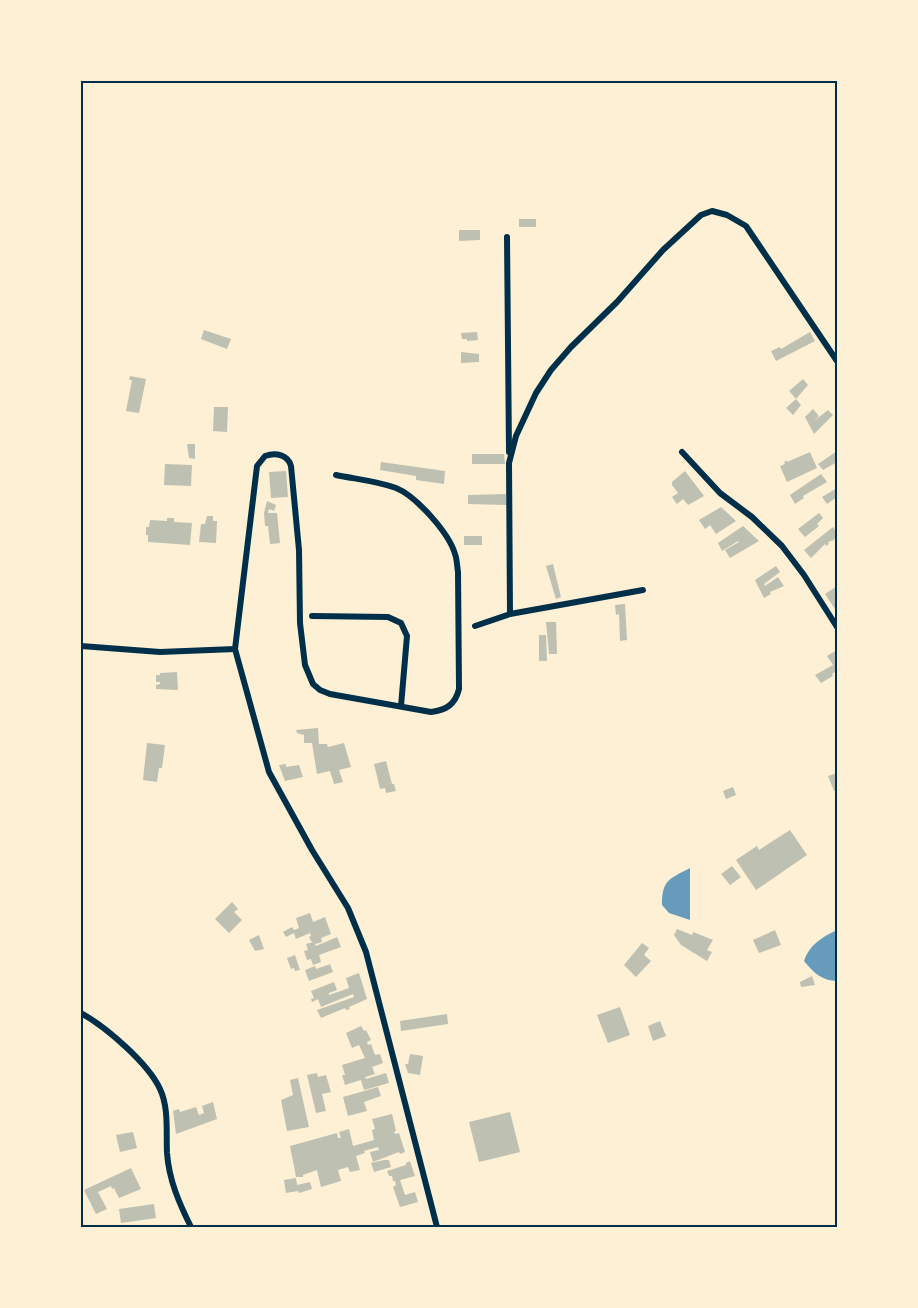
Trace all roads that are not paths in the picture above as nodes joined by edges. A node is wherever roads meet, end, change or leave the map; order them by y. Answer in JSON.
{"nodes":[{"id":1,"x":507,"y":237,"type":"dead end"},
{"id":2,"x":837,"y":361,"type":"edge"},
{"id":3,"x":681,"y":452,"type":"dead end"},
{"id":4,"x":509,"y":463,"type":"junction"},
{"id":5,"x":336,"y":476,"type":"dead end"},
{"id":6,"x":644,"y":590,"type":"dead end"},
{"id":7,"x":510,"y":614,"type":"junction"},
{"id":8,"x":312,"y":616,"type":"dead end"},
{"id":9,"x":475,"y":626,"type":"dead end"},
{"id":10,"x":837,"y":627,"type":"edge"},
{"id":11,"x":81,"y":646,"type":"edge"},
{"id":12,"x":235,"y":649,"type":"junction"},
{"id":13,"x":401,"y":706,"type":"junction"},
{"id":14,"x":81,"y":1013,"type":"edge"},
{"id":15,"x":190,"y":1227,"type":"edge"},
{"id":16,"x":437,"y":1227,"type":"edge"}],
"edges":[{"from":1,"to":4,"type":"street"},
{"from":2,"to":4,"type":"street"},
{"from":3,"to":10,"type":"street"},
{"from":4,"to":7,"type":"street"},
{"from":5,"to":13,"type":"street"},
{"from":6,"to":7,"type":"street"},
{"from":7,"to":9,"type":"street"},
{"from":8,"to":13,"type":"street"},
{"from":11,"to":12,"type":"street"},
{"from":12,"to":13,"type":"street"},
{"from":12,"to":16,"type":"street"},
{"from":14,"to":15,"type":"street"}]}
